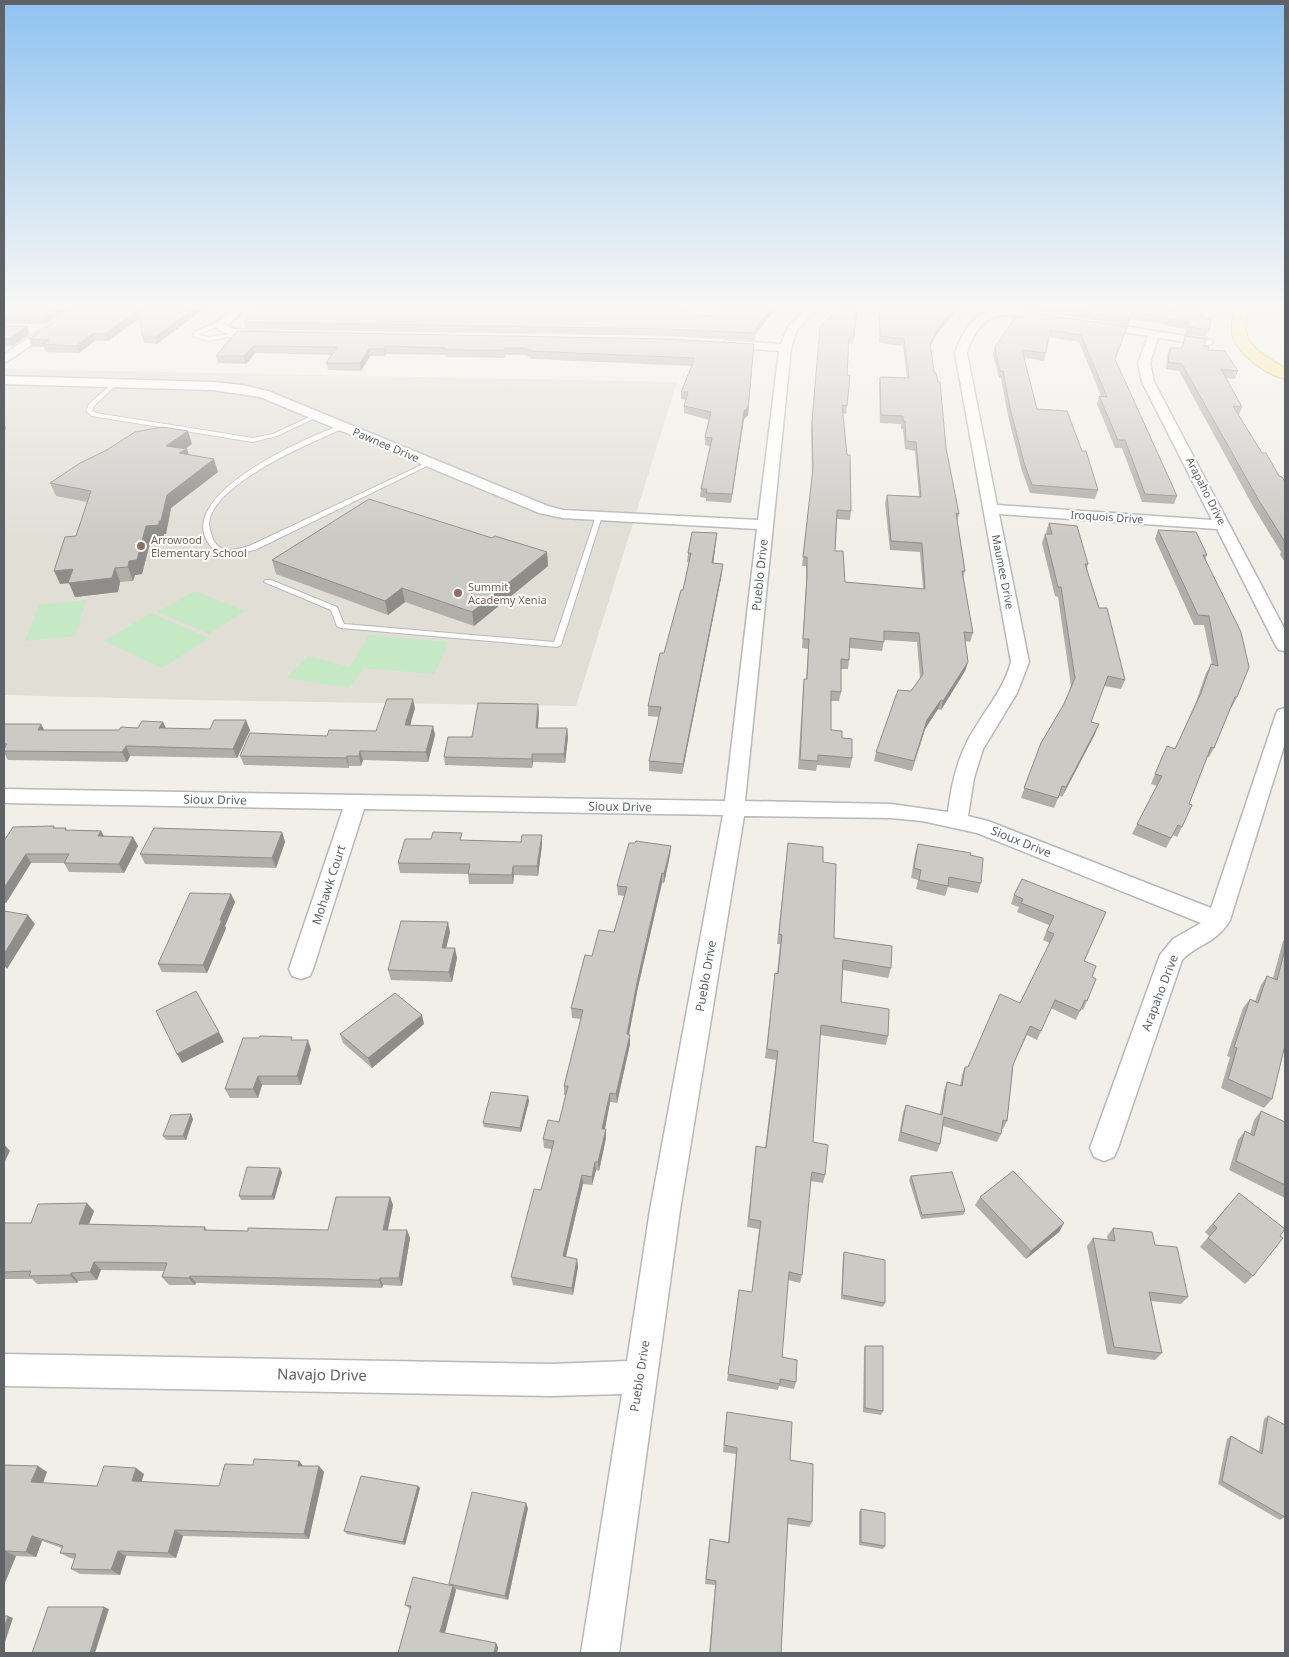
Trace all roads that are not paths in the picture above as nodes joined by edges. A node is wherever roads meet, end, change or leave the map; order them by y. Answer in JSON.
{"nodes":[{"id":1,"x":113,"y":384,"type":"edge"},
{"id":2,"x":142,"y":384,"type":"edge"},
{"id":3,"x":781,"y":384,"type":"edge"},
{"id":4,"x":967,"y":384,"type":"edge"},
{"id":5,"x":1149,"y":384,"type":"edge"},
{"id":6,"x":316,"y":416,"type":"junction"},
{"id":7,"x":342,"y":427,"type":"junction"},
{"id":8,"x":430,"y":464,"type":"junction"},
{"id":9,"x":991,"y":509,"type":"junction"},
{"id":10,"x":600,"y":516,"type":"junction"},
{"id":11,"x":766,"y":525,"type":"junction"},
{"id":12,"x":1223,"y":525,"type":"junction"},
{"id":13,"x":268,"y":582,"type":"dead end"},
{"id":14,"x":1285,"y":646,"type":"edge"},
{"id":15,"x":1285,"y":714,"type":"edge"},
{"id":16,"x":4,"y":796,"type":"edge"},
{"id":17,"x":356,"y":802,"type":"junction"},
{"id":18,"x":734,"y":809,"type":"junction"},
{"id":19,"x":957,"y":820,"type":"junction"},
{"id":20,"x":1218,"y":920,"type":"junction"},
{"id":21,"x":302,"y":969,"type":"dead end"},
{"id":22,"x":1104,"y":1148,"type":"dead end"},
{"id":23,"x":4,"y":1370,"type":"edge"},
{"id":24,"x":640,"y":1376,"type":"junction"},
{"id":25,"x":600,"y":1653,"type":"edge"}],
"edges":[{"from":1,"to":6,"type":"lane"},
{"from":2,"to":6,"type":"street","name":"Pawnee Drive"},
{"from":3,"to":11,"type":"street","name":"Pueblo Drive"},
{"from":4,"to":9,"type":"street","name":"Maumee Drive"},
{"from":5,"to":12,"type":"street","name":"Arapaho Drive"},
{"from":6,"to":7,"type":"street","name":"Pawnee Drive"},
{"from":7,"to":8,"type":"street","name":"Pawnee Drive"},
{"from":7,"to":8,"type":"lane"},
{"from":8,"to":10,"type":"street","name":"Pawnee Drive"},
{"from":9,"to":12,"type":"street","name":"Iroquois Drive"},
{"from":9,"to":19,"type":"street","name":"Maumee Drive"},
{"from":10,"to":11,"type":"street","name":"Pawnee Drive"},
{"from":10,"to":13,"type":"lane"},
{"from":11,"to":18,"type":"street","name":"Pueblo Drive"},
{"from":12,"to":14,"type":"street","name":"Arapaho Drive"},
{"from":15,"to":20,"type":"street"},
{"from":16,"to":17,"type":"street","name":"Sioux Drive"},
{"from":17,"to":18,"type":"street","name":"Sioux Drive"},
{"from":17,"to":21,"type":"street","name":"Mohawk Court"},
{"from":18,"to":19,"type":"street","name":"Sioux Drive"},
{"from":18,"to":24,"type":"street","name":"Pueblo Drive"},
{"from":19,"to":20,"type":"street","name":"Sioux Drive"},
{"from":20,"to":22,"type":"street","name":"Arapaho Drive"},
{"from":23,"to":24,"type":"street","name":"Navajo Drive"},
{"from":24,"to":25,"type":"street","name":"Pueblo Drive"}]}
